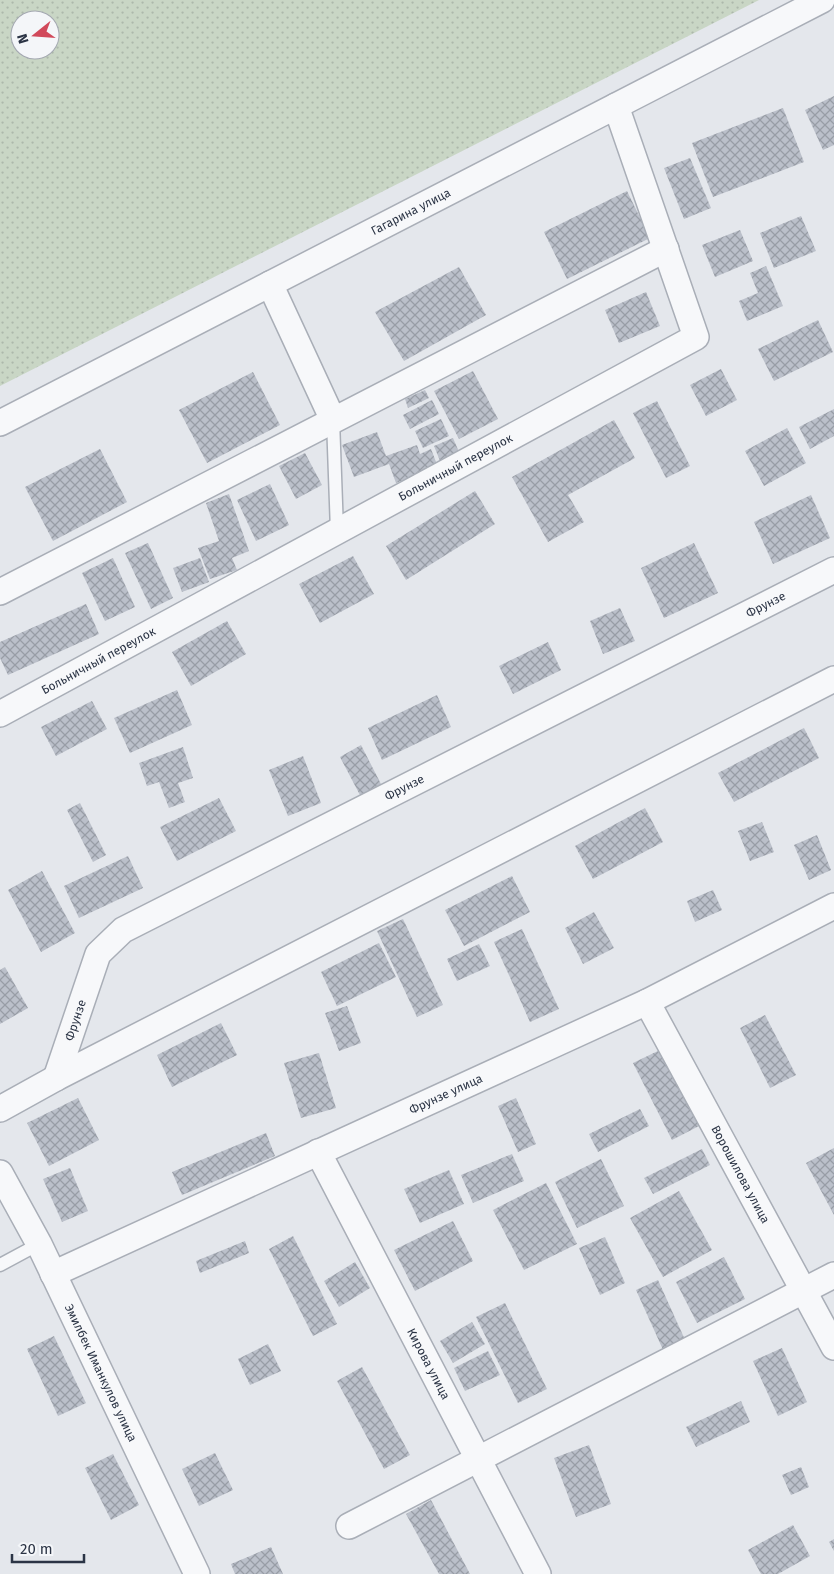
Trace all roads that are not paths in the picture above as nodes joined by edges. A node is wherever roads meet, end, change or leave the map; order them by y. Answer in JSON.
{"nodes":[{"id":1,"x":822,"y":0,"type":"edge"},
{"id":2,"x":616,"y":106,"type":"junction"},
{"id":3,"x":666,"y":250,"type":"junction"},
{"id":4,"x":270,"y":284,"type":"junction"},
{"id":5,"x":333,"y":420,"type":"junction"},
{"id":6,"x":0,"y":423,"type":"edge"},
{"id":7,"x":337,"y":531,"type":"junction"},
{"id":8,"x":834,"y":570,"type":"edge"},
{"id":9,"x":0,"y":592,"type":"edge"},
{"id":10,"x":834,"y":679,"type":"edge"},
{"id":11,"x":0,"y":714,"type":"edge"},
{"id":12,"x":834,"y":906,"type":"edge"},
{"id":13,"x":647,"y":1002,"type":"junction"},
{"id":14,"x":56,"y":1078,"type":"junction"},
{"id":15,"x":0,"y":1109,"type":"edge"},
{"id":16,"x":318,"y":1152,"type":"junction"},
{"id":17,"x":0,"y":1173,"type":"edge"},
{"id":18,"x":39,"y":1244,"type":"junction"},
{"id":19,"x":0,"y":1265,"type":"edge"},
{"id":20,"x":53,"y":1274,"type":"junction"},
{"id":21,"x":834,"y":1275,"type":"edge"},
{"id":22,"x":803,"y":1290,"type":"junction"},
{"id":23,"x":834,"y":1347,"type":"edge"},
{"id":24,"x":478,"y":1459,"type":"junction"},
{"id":25,"x":348,"y":1526,"type":"dead end"},
{"id":26,"x":197,"y":1574,"type":"edge"},
{"id":27,"x":538,"y":1574,"type":"edge"}],
"edges":[{"from":1,"to":2,"type":"street","name":"Гагарина улица"},
{"from":2,"to":3,"type":"street","name":"Больничный переулок"},
{"from":2,"to":4,"type":"street","name":"Гагарина улица"},
{"from":3,"to":5,"type":"street"},
{"from":3,"to":7,"type":"street","name":"Больничный переулок"},
{"from":4,"to":5,"type":"street"},
{"from":4,"to":6,"type":"street","name":"Гагарина улица"},
{"from":5,"to":7,"type":"lane"},
{"from":5,"to":9,"type":"street"},
{"from":7,"to":11,"type":"street","name":"Больничный переулок"},
{"from":8,"to":14,"type":"street","name":"Фрунзе"},
{"from":10,"to":14,"type":"street"},
{"from":12,"to":13,"type":"street","name":"Фрунзе улица"},
{"from":13,"to":16,"type":"street","name":"Фрунзе улица"},
{"from":13,"to":22,"type":"street","name":"Ворошилова улица"},
{"from":14,"to":15,"type":"street"},
{"from":16,"to":20,"type":"street","name":"Фрунзе улица"},
{"from":16,"to":24,"type":"street","name":"Кирова улица"},
{"from":17,"to":18,"type":"street","name":"Эмилбек Иманкулов улица"},
{"from":18,"to":19,"type":"lane"},
{"from":18,"to":20,"type":"street","name":"Эмилбек Иманкулов улица"},
{"from":20,"to":26,"type":"street","name":"Эмилбек Иманкулов улица"},
{"from":21,"to":22,"type":"street"},
{"from":22,"to":23,"type":"street","name":"Ворошилова улица"},
{"from":22,"to":24,"type":"street"},
{"from":24,"to":25,"type":"street"},
{"from":24,"to":27,"type":"street","name":"Кирова улица"}]}
